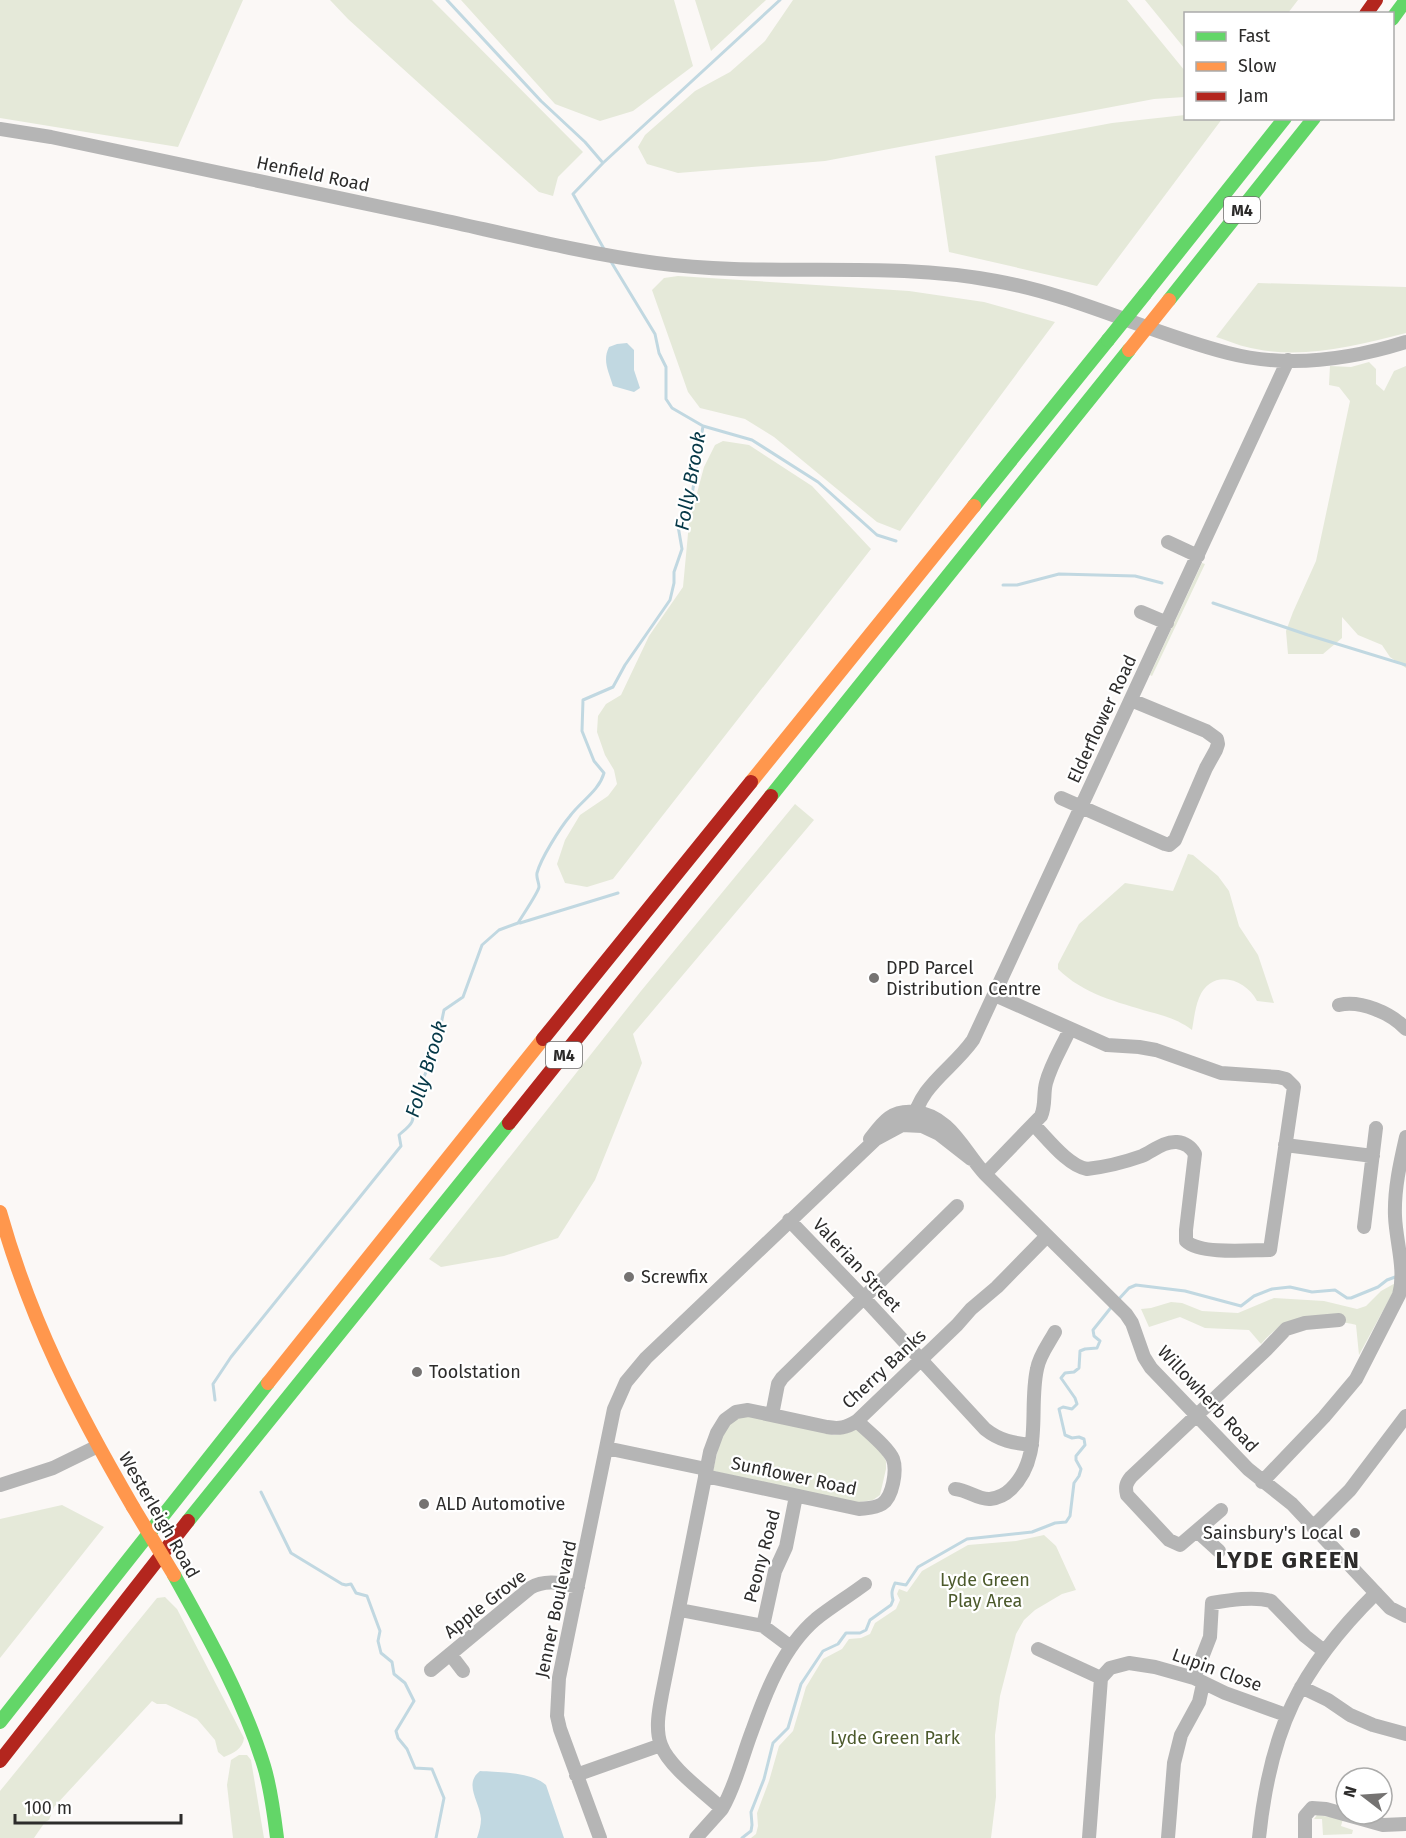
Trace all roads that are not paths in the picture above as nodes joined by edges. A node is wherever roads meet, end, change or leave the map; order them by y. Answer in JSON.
{"nodes":[{"id":1,"x":1406,"y":0,"type":"edge"},
{"id":2,"x":1394,"y":16,"type":"edge"},
{"id":3,"x":1283,"y":120,"type":"edge"},
{"id":4,"x":1312,"y":120,"type":"edge"},
{"id":5,"x":0,"y":129,"type":"edge"},
{"id":6,"x":1406,"y":342,"type":"edge"},
{"id":7,"x":1288,"y":360,"type":"junction"},
{"id":8,"x":1168,"y":542,"type":"dead end"},
{"id":9,"x":1198,"y":556,"type":"junction"},
{"id":10,"x":1141,"y":612,"type":"dead end"},
{"id":11,"x":1167,"y":623,"type":"junction"},
{"id":12,"x":1131,"y":700,"type":"junction"},
{"id":13,"x":1061,"y":798,"type":"dead end"},
{"id":14,"x":1082,"y":807,"type":"junction"},
{"id":15,"x":995,"y":995,"type":"junction"},
{"id":16,"x":1339,"y":1005,"type":"dead end"},
{"id":17,"x":1070,"y":1029,"type":"junction"},
{"id":18,"x":1406,"y":1029,"type":"edge"},
{"id":19,"x":933,"y":1082,"type":"junction"},
{"id":20,"x":913,"y":1118,"type":"junction"},
{"id":21,"x":928,"y":1121,"type":"junction"},
{"id":22,"x":1034,"y":1125,"type":"junction"},
{"id":23,"x":1376,"y":1128,"type":"dead end"},
{"id":24,"x":1406,"y":1137,"type":"edge"},
{"id":25,"x":1285,"y":1145,"type":"junction"},
{"id":26,"x":1373,"y":1156,"type":"junction"},
{"id":27,"x":986,"y":1174,"type":"junction"},
{"id":28,"x":957,"y":1206,"type":"dead end"},
{"id":29,"x":0,"y":1212,"type":"edge"},
{"id":30,"x":789,"y":1220,"type":"junction"},
{"id":31,"x":1364,"y":1227,"type":"dead end"},
{"id":32,"x":1047,"y":1236,"type":"junction"},
{"id":33,"x":863,"y":1297,"type":"junction"},
{"id":34,"x":1339,"y":1320,"type":"dead end"},
{"id":35,"x":1055,"y":1332,"type":"dead end"},
{"id":36,"x":921,"y":1359,"type":"junction"},
{"id":37,"x":772,"y":1415,"type":"junction"},
{"id":38,"x":1196,"y":1416,"type":"junction"},
{"id":39,"x":1406,"y":1416,"type":"edge"},
{"id":40,"x":857,"y":1421,"type":"junction"},
{"id":41,"x":1032,"y":1445,"type":"junction"},
{"id":42,"x":98,"y":1446,"type":"junction"},
{"id":43,"x":606,"y":1448,"type":"junction"},
{"id":44,"x":706,"y":1473,"type":"junction"},
{"id":45,"x":1262,"y":1482,"type":"junction"},
{"id":46,"x":0,"y":1485,"type":"edge"},
{"id":47,"x":955,"y":1489,"type":"dead end"},
{"id":48,"x":796,"y":1496,"type":"junction"},
{"id":49,"x":1221,"y":1510,"type":"dead end"},
{"id":50,"x":1313,"y":1527,"type":"junction"},
{"id":51,"x":1198,"y":1532,"type":"junction"},
{"id":52,"x":1219,"y":1551,"type":"dead end"},
{"id":53,"x":865,"y":1584,"type":"dead end"},
{"id":54,"x":578,"y":1587,"type":"junction"},
{"id":55,"x":1376,"y":1593,"type":"junction"},
{"id":56,"x":680,"y":1610,"type":"junction"},
{"id":57,"x":1406,"y":1616,"type":"edge"},
{"id":58,"x":763,"y":1626,"type":"junction"},
{"id":59,"x":791,"y":1647,"type":"junction"},
{"id":60,"x":1038,"y":1649,"type":"dead end"},
{"id":61,"x":1324,"y":1651,"type":"junction"},
{"id":62,"x":450,"y":1654,"type":"junction"},
{"id":63,"x":431,"y":1670,"type":"dead end"},
{"id":64,"x":463,"y":1671,"type":"dead end"},
{"id":65,"x":1101,"y":1678,"type":"junction"},
{"id":66,"x":1199,"y":1681,"type":"junction"},
{"id":67,"x":1301,"y":1687,"type":"junction"},
{"id":68,"x":1286,"y":1715,"type":"junction"},
{"id":69,"x":0,"y":1722,"type":"edge"},
{"id":70,"x":1406,"y":1734,"type":"edge"},
{"id":71,"x":661,"y":1745,"type":"junction"},
{"id":72,"x":0,"y":1761,"type":"edge"},
{"id":73,"x":576,"y":1775,"type":"junction"},
{"id":74,"x":722,"y":1809,"type":"junction"},
{"id":75,"x":1406,"y":1824,"type":"edge"},
{"id":76,"x":277,"y":1838,"type":"edge"},
{"id":77,"x":600,"y":1838,"type":"edge"},
{"id":78,"x":696,"y":1838,"type":"edge"},
{"id":79,"x":1089,"y":1838,"type":"edge"},
{"id":80,"x":1168,"y":1838,"type":"edge"},
{"id":81,"x":1259,"y":1838,"type":"edge"},
{"id":82,"x":1305,"y":1838,"type":"edge"}],
"edges":[{"from":1,"to":2,"type":"main road"},
{"from":3,"to":69,"type":"main road","number":"M4","bridge":true},
{"from":4,"to":72,"type":"main road","number":"M4","bridge":true},
{"from":5,"to":7,"type":"street","name":"Henfield Road"},
{"from":6,"to":7,"type":"street","name":"Henfield Road"},
{"from":7,"to":9,"type":"street","name":"Elderflower Road"},
{"from":8,"to":9,"type":"street"},
{"from":9,"to":11,"type":"street","name":"Elderflower Road"},
{"from":10,"to":11,"type":"street"},
{"from":11,"to":12,"type":"street","name":"Elderflower Road"},
{"from":12,"to":14,"type":"street","name":"Elderflower Road"},
{"from":12,"to":14,"type":"street"},
{"from":13,"to":14,"type":"street"},
{"from":14,"to":15,"type":"street","name":"Elderflower Road"},
{"from":15,"to":17,"type":"street"},
{"from":15,"to":19,"type":"street","name":"Elderflower Road"},
{"from":16,"to":18,"type":"street"},
{"from":17,"to":22,"type":"street"},
{"from":17,"to":25,"type":"street"},
{"from":19,"to":20,"type":"street","name":"Elderflower Road"},
{"from":19,"to":21,"type":"street"},
{"from":20,"to":21,"type":"street","name":"Jenner Boulevard"},
{"from":20,"to":30,"type":"street","name":"Jenner Boulevard"},
{"from":21,"to":27,"type":"street","name":"Willowherb Road"},
{"from":22,"to":25,"type":"street"},
{"from":22,"to":27,"type":"street"},
{"from":23,"to":26,"type":"street"},
{"from":24,"to":45,"type":"street"},
{"from":25,"to":26,"type":"street"},
{"from":26,"to":31,"type":"street"},
{"from":27,"to":32,"type":"street","name":"Willowherb Road"},
{"from":28,"to":33,"type":"street"},
{"from":29,"to":42,"type":"main road","name":"Westerleigh Road"},
{"from":30,"to":33,"type":"street","name":"Valerian Street"},
{"from":30,"to":43,"type":"street","name":"Jenner Boulevard"},
{"from":32,"to":36,"type":"street","name":"Cherry Banks"},
{"from":32,"to":38,"type":"street","name":"Willowherb Road"},
{"from":33,"to":36,"type":"street","name":"Valerian Street"},
{"from":33,"to":37,"type":"street"},
{"from":34,"to":38,"type":"street"},
{"from":35,"to":41,"type":"street"},
{"from":36,"to":40,"type":"street","name":"Cherry Banks"},
{"from":36,"to":41,"type":"street","name":"Valerian Street"},
{"from":37,"to":40,"type":"street","name":"Cherry Banks"},
{"from":37,"to":44,"type":"street","name":"Cherry Banks"},
{"from":38,"to":45,"type":"street","name":"Willowherb Road"},
{"from":38,"to":51,"type":"street"},
{"from":39,"to":50,"type":"street"},
{"from":40,"to":48,"type":"street","name":"Sunflower Road"},
{"from":41,"to":47,"type":"street"},
{"from":42,"to":46,"type":"street"},
{"from":42,"to":76,"type":"main road","name":"Westerleigh Road","bridge":true},
{"from":43,"to":44,"type":"street"},
{"from":43,"to":54,"type":"street","name":"Jenner Boulevard"},
{"from":44,"to":48,"type":"street","name":"Sunflower Road"},
{"from":44,"to":56,"type":"street","name":"Cherry Banks"},
{"from":45,"to":50,"type":"street","name":"Willowherb Road"},
{"from":48,"to":58,"type":"street","name":"Peony Road"},
{"from":49,"to":51,"type":"street"},
{"from":50,"to":55,"type":"street","name":"Willowherb Road"},
{"from":51,"to":52,"type":"street"},
{"from":53,"to":59,"type":"street"},
{"from":54,"to":62,"type":"street","name":"Apple Grove"},
{"from":54,"to":73,"type":"street","name":"Jenner Boulevard"},
{"from":55,"to":57,"type":"street","name":"Willowherb Road"},
{"from":55,"to":61,"type":"street"},
{"from":56,"to":58,"type":"street"},
{"from":56,"to":71,"type":"street","name":"Cherry Banks"},
{"from":58,"to":59,"type":"street"},
{"from":59,"to":74,"type":"street"},
{"from":60,"to":65,"type":"street"},
{"from":61,"to":66,"type":"street"},
{"from":61,"to":67,"type":"street"},
{"from":62,"to":63,"type":"street","name":"Apple Grove"},
{"from":62,"to":64,"type":"street","name":"Apple Grove"},
{"from":65,"to":66,"type":"street","name":"Lupin Close"},
{"from":65,"to":79,"type":"street"},
{"from":66,"to":68,"type":"street","name":"Lupin Close"},
{"from":66,"to":80,"type":"street"},
{"from":67,"to":68,"type":"street"},
{"from":67,"to":70,"type":"street"},
{"from":68,"to":81,"type":"street"},
{"from":71,"to":73,"type":"street"},
{"from":71,"to":74,"type":"street"},
{"from":73,"to":77,"type":"street","name":"Jenner Boulevard"},
{"from":74,"to":78,"type":"street"},
{"from":75,"to":82,"type":"street"}]}
